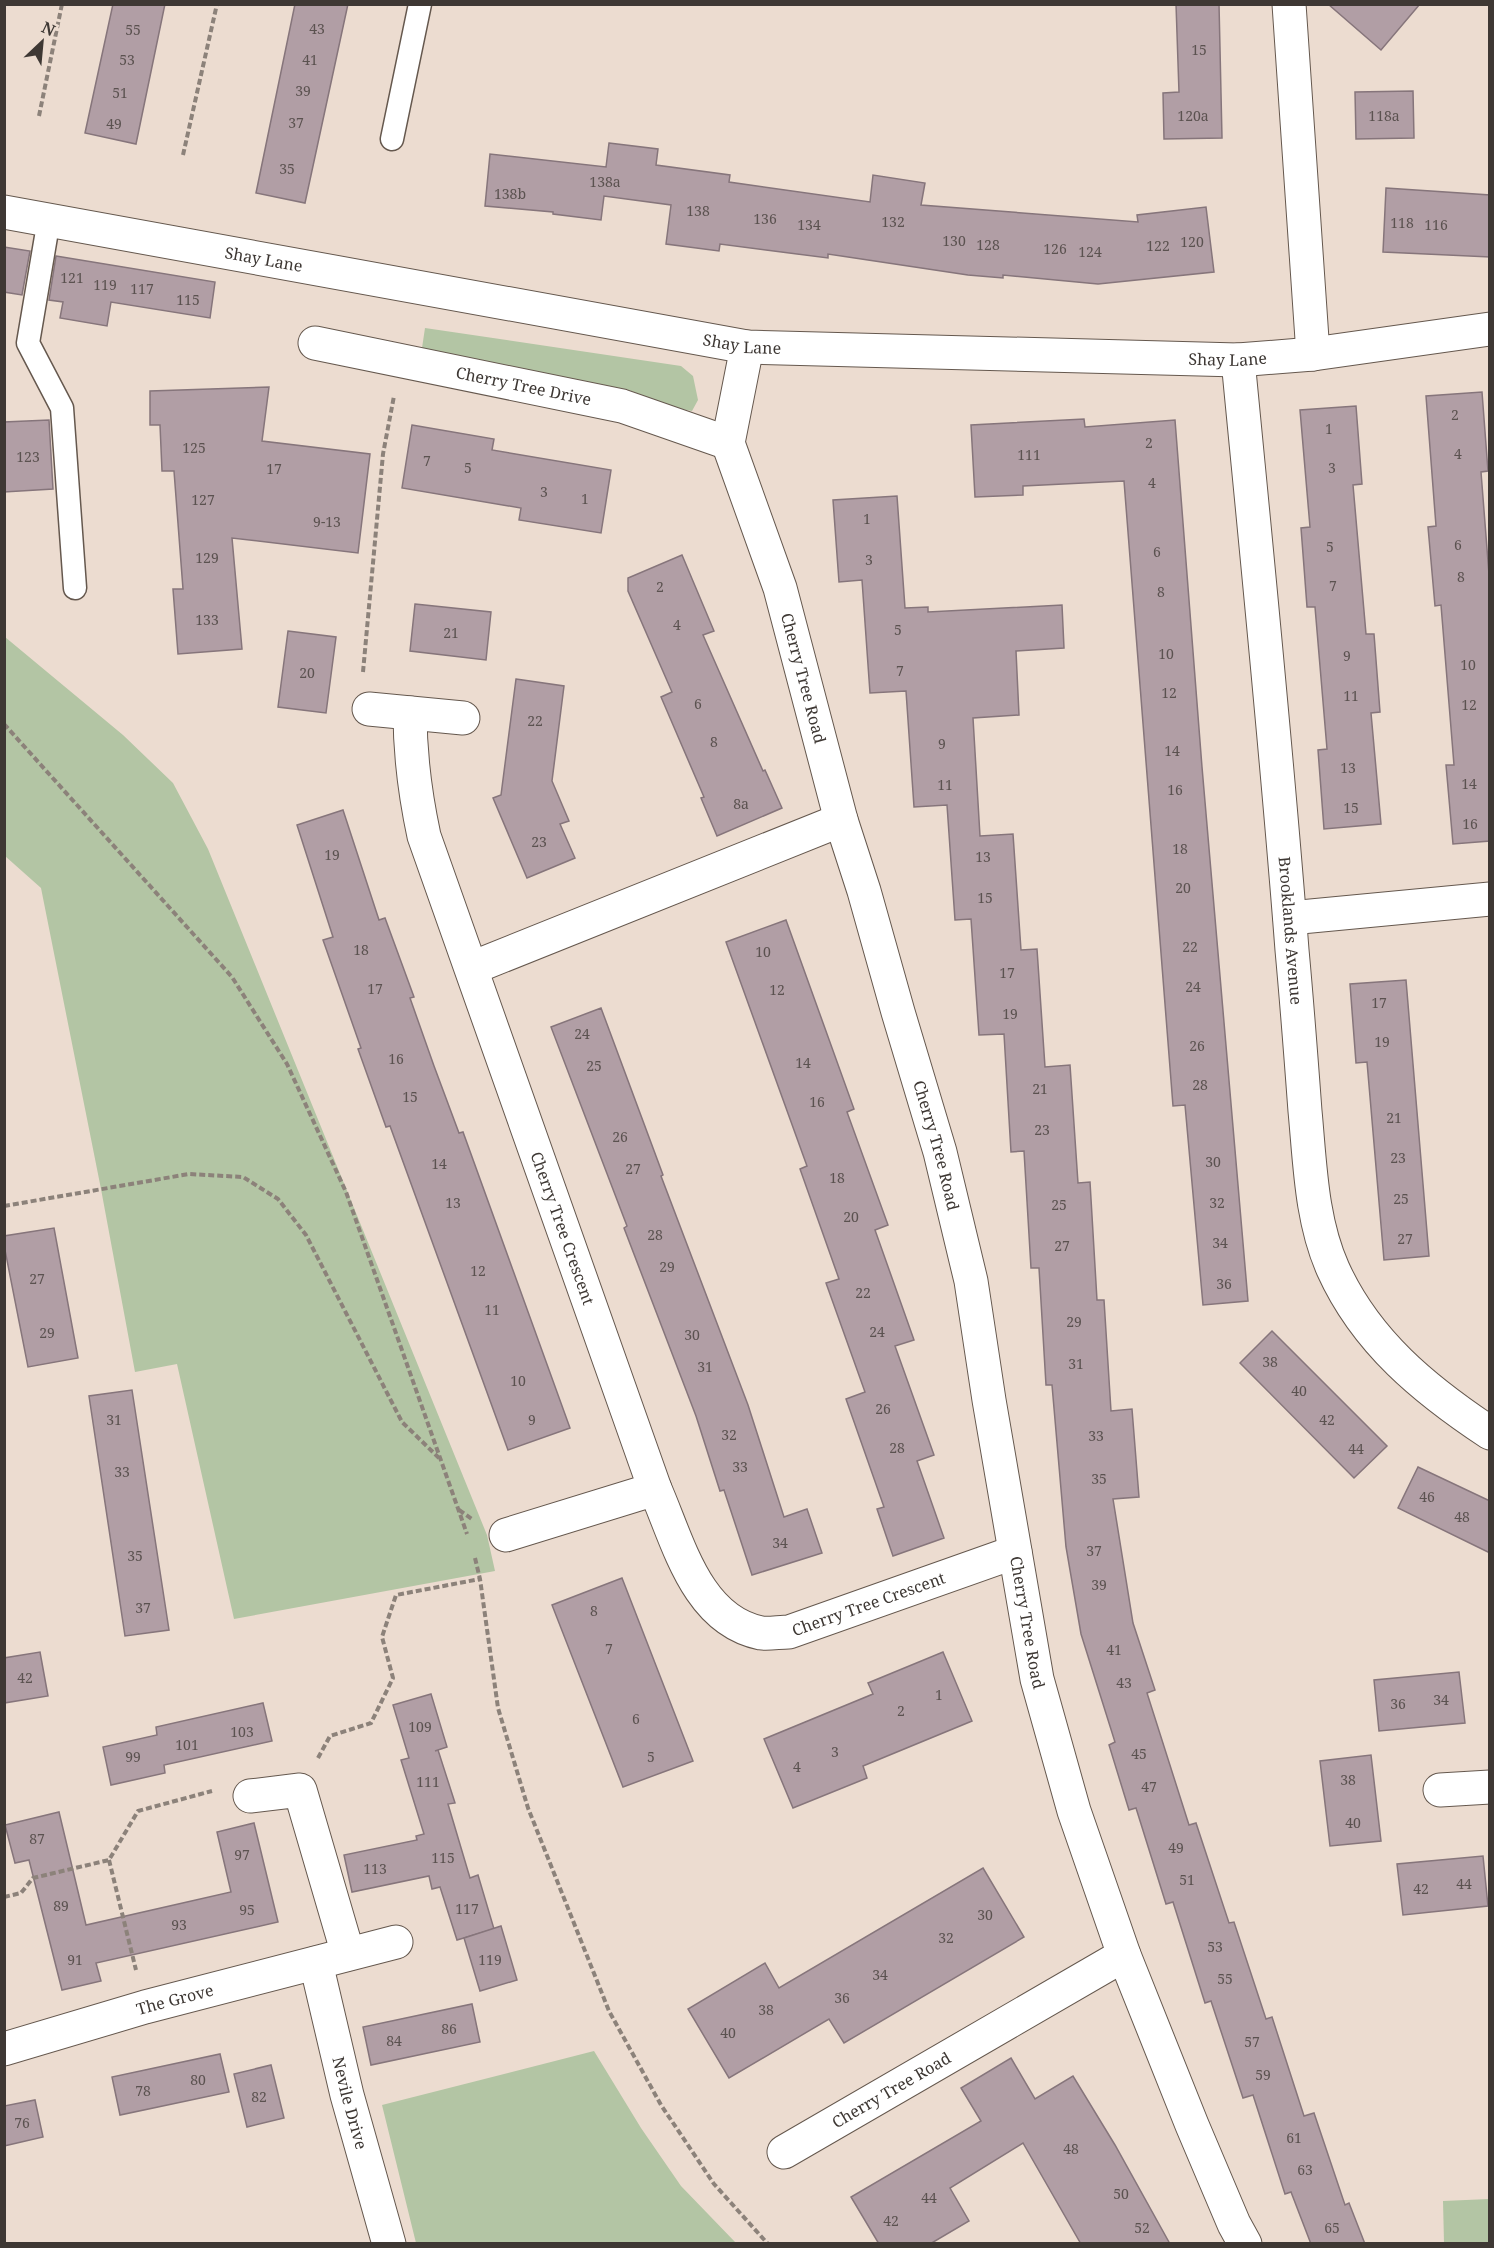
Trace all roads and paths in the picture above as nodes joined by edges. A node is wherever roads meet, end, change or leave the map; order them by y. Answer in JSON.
{"nodes":[{"id":1,"x":62,"y":4,"type":"edge"},
{"id":2,"x":217,"y":4,"type":"edge"},
{"id":3,"x":420,"y":4,"type":"edge"},
{"id":4,"x":1289,"y":4,"type":"edge"},
{"id":5,"x":39,"y":116,"type":"dead end"},
{"id":6,"x":392,"y":139,"type":"dead end"},
{"id":7,"x":183,"y":155,"type":"dead end"},
{"id":8,"x":4,"y":212,"type":"edge"},
{"id":9,"x":50,"y":219,"type":"junction"},
{"id":10,"x":1490,"y":329,"type":"edge"},
{"id":11,"x":315,"y":343,"type":"dead end"},
{"id":12,"x":747,"y":347,"type":"junction"},
{"id":13,"x":1313,"y":354,"type":"junction"},
{"id":14,"x":400,"y":360,"type":"junction"},
{"id":15,"x":1239,"y":360,"type":"junction"},
{"id":16,"x":728,"y":443,"type":"junction"},
{"id":17,"x":75,"y":588,"type":"dead end"},
{"id":18,"x":369,"y":709,"type":"joint"},
{"id":19,"x":410,"y":713,"type":"junction"},
{"id":20,"x":463,"y":718,"type":"dead end"},
{"id":21,"x":4,"y":724,"type":"edge"},
{"id":22,"x":841,"y":820,"type":"junction"},
{"id":23,"x":1490,"y":899,"type":"edge"},
{"id":24,"x":1290,"y":918,"type":"junction"},
{"id":25,"x":472,"y":968,"type":"junction"},
{"id":26,"x":4,"y":1206,"type":"edge"},
{"id":27,"x":1490,"y":1433,"type":"edge"},
{"id":28,"x":440,"y":1459,"type":"junction"},
{"id":29,"x":655,"y":1489,"type":"junction"},
{"id":30,"x":506,"y":1535,"type":"dead end"},
{"id":31,"x":470,"y":1541,"type":"dead end"},
{"id":32,"x":472,"y":1550,"type":"dead end"},
{"id":33,"x":1015,"y":1552,"type":"junction"},
{"id":34,"x":480,"y":1579,"type":"junction"},
{"id":35,"x":1490,"y":1787,"type":"edge"},
{"id":36,"x":300,"y":1790,"type":"junction"},
{"id":37,"x":1440,"y":1790,"type":"dead end"},
{"id":38,"x":250,"y":1796,"type":"joint"},
{"id":39,"x":109,"y":1860,"type":"junction"},
{"id":40,"x":4,"y":1897,"type":"edge"},
{"id":41,"x":396,"y":1942,"type":"dead end"},
{"id":42,"x":348,"y":1954,"type":"junction"},
{"id":43,"x":1124,"y":1955,"type":"junction"},
{"id":44,"x":316,"y":1963,"type":"junction"},
{"id":45,"x":145,"y":2007,"type":"junction"},
{"id":46,"x":4,"y":2049,"type":"edge"},
{"id":47,"x":784,"y":2152,"type":"dead end"},
{"id":48,"x":388,"y":2244,"type":"edge"},
{"id":49,"x":768,"y":2244,"type":"edge"},
{"id":50,"x":1245,"y":2244,"type":"edge"}],
"edges":[{"from":1,"to":5,"type":"path"},
{"from":2,"to":7,"type":"path"},
{"from":3,"to":6,"type":"lane"},
{"from":4,"to":13,"type":"street"},
{"from":8,"to":9,"type":"street","name":"Shay Lane"},
{"from":9,"to":12,"type":"street","name":"Shay Lane"},
{"from":9,"to":17,"type":"lane"},
{"from":10,"to":13,"type":"street","name":"Shay Lane"},
{"from":11,"to":14,"type":"street","name":"Cherry Tree Drive"},
{"from":12,"to":15,"type":"street","name":"Shay Lane"},
{"from":12,"to":16,"type":"street"},
{"from":13,"to":15,"type":"street","name":"Shay Lane"},
{"from":14,"to":16,"type":"street","name":"Cherry Tree Drive"},
{"from":14,"to":18,"type":"path"},
{"from":15,"to":24,"type":"street","name":"Brooklands Avenue"},
{"from":16,"to":22,"type":"street","name":"Cherry Tree Road"},
{"from":18,"to":19,"type":"street"},
{"from":19,"to":20,"type":"street"},
{"from":19,"to":25,"type":"street","name":"Cherry Tree Crescent"},
{"from":21,"to":28,"type":"path"},
{"from":22,"to":25,"type":"street"},
{"from":22,"to":33,"type":"street","name":"Cherry Tree Road"},
{"from":23,"to":24,"type":"street"},
{"from":24,"to":27,"type":"street","name":"Brooklands Avenue"},
{"from":25,"to":29,"type":"street","name":"Cherry Tree Crescent"},
{"from":26,"to":28,"type":"path"},
{"from":28,"to":31,"type":"path"},
{"from":29,"to":30,"type":"street"},
{"from":29,"to":33,"type":"street","name":"Cherry Tree Crescent"},
{"from":32,"to":34,"type":"path"},
{"from":33,"to":43,"type":"street","name":"Cherry Tree Road"},
{"from":34,"to":36,"type":"path"},
{"from":34,"to":49,"type":"path"},
{"from":35,"to":37,"type":"street"},
{"from":36,"to":38,"type":"street"},
{"from":36,"to":42,"type":"street"},
{"from":38,"to":39,"type":"path"},
{"from":39,"to":40,"type":"path"},
{"from":39,"to":45,"type":"path"},
{"from":41,"to":42,"type":"street","name":"The Grove"},
{"from":42,"to":44,"type":"street","name":"The Grove"},
{"from":43,"to":47,"type":"street","name":"Cherry Tree Road"},
{"from":43,"to":50,"type":"street","name":"Cherry Tree Road"},
{"from":44,"to":45,"type":"street","name":"The Grove"},
{"from":44,"to":48,"type":"street","name":"Nevile Drive"},
{"from":45,"to":46,"type":"street","name":"The Grove"}]}
